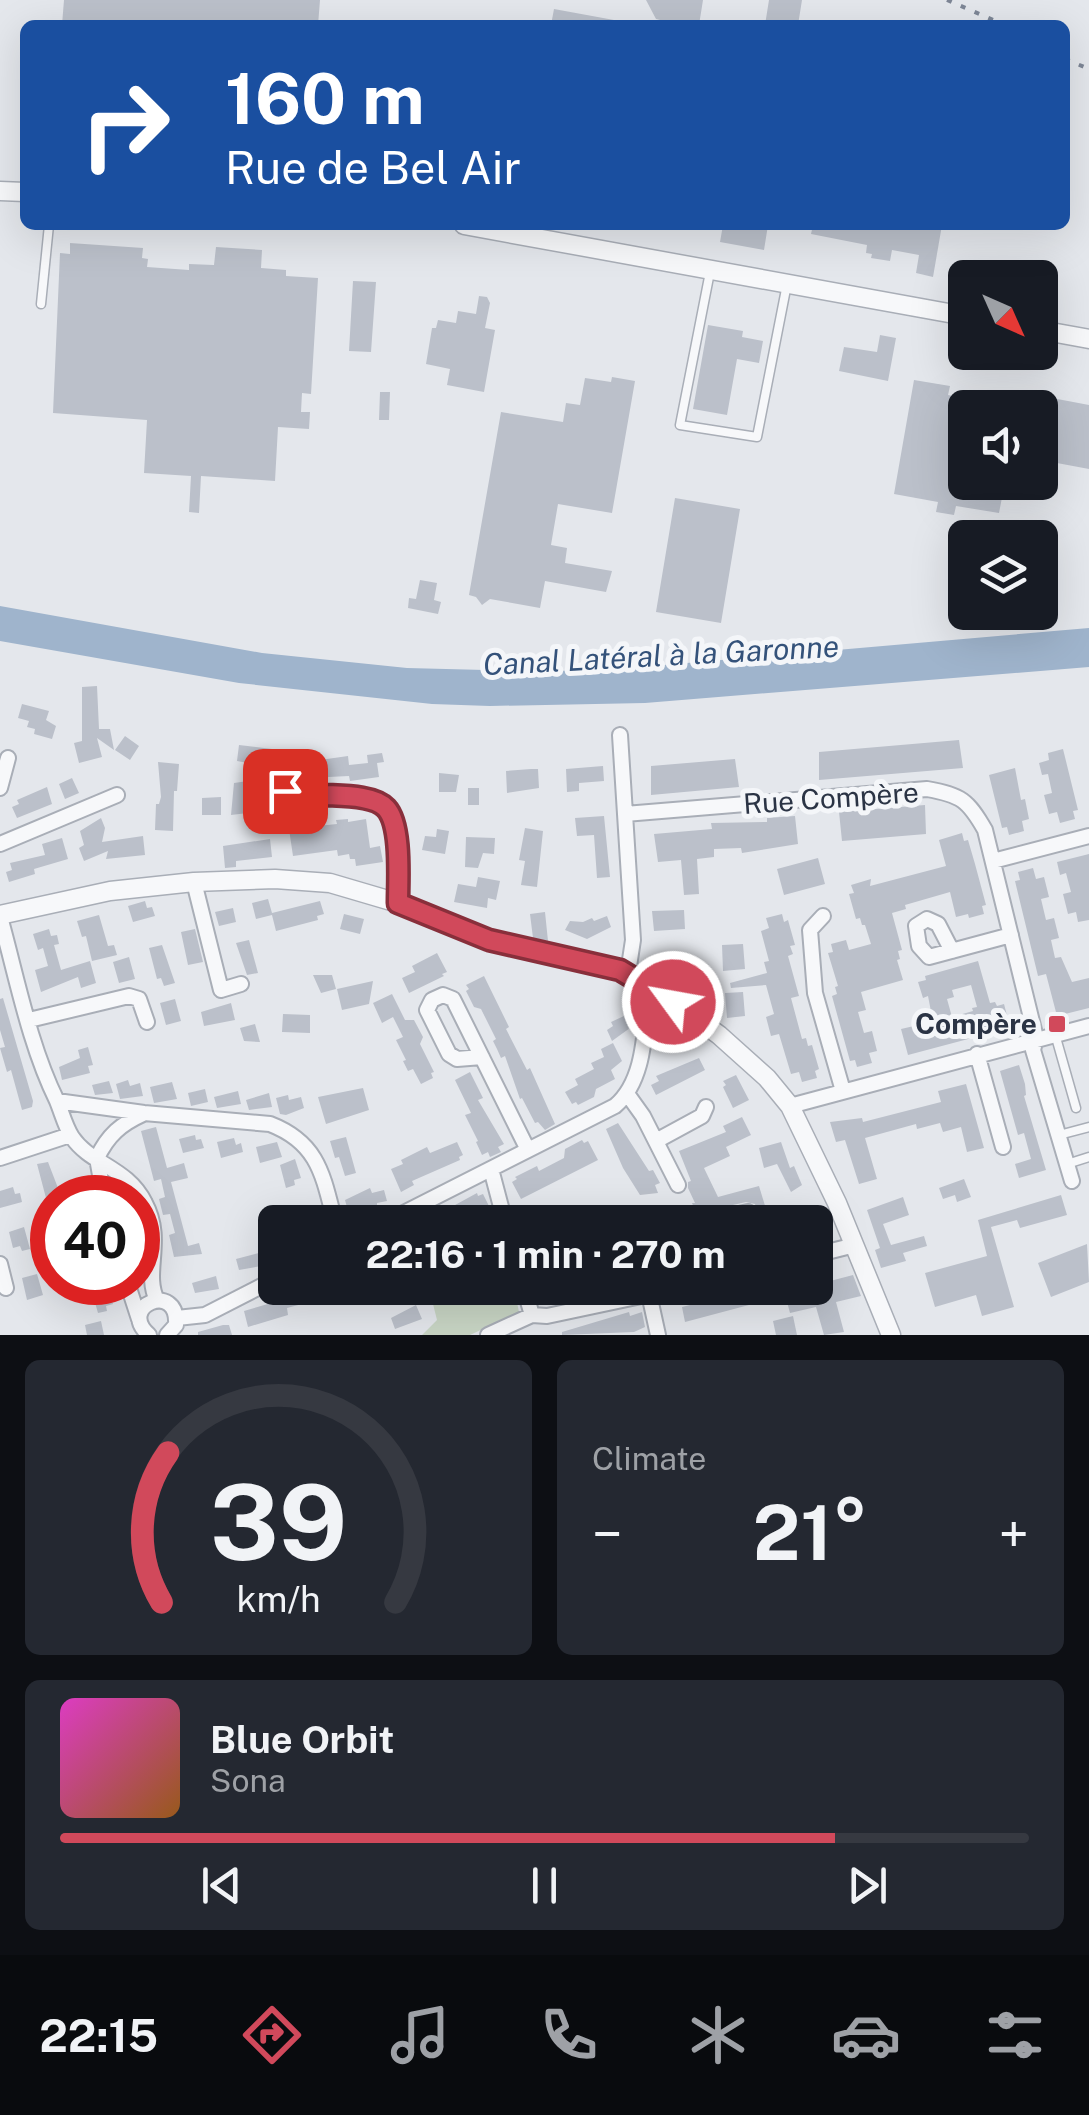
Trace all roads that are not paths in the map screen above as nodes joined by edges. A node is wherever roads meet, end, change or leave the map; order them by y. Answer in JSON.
{"nodes":[{"id":1,"x":48,"y":230,"type":"edge"},
{"id":2,"x":490,"y":230,"type":"edge"},
{"id":3,"x":710,"y":272,"type":"junction"},
{"id":4,"x":787,"y":284,"type":"junction"},
{"id":5,"x":41,"y":304,"type":"dead end"},
{"id":6,"x":948,"y":313,"type":"edge"},
{"id":7,"x":1058,"y":333,"type":"edge"},
{"id":8,"x":1089,"y":339,"type":"edge"},
{"id":9,"x":620,"y":735,"type":"dead end"},
{"id":10,"x":8,"y":758,"type":"dead end"},
{"id":11,"x":0,"y":788,"type":"edge"},
{"id":12,"x":285,"y":791,"type":"dead end"},
{"id":13,"x":117,"y":795,"type":"dead end"},
{"id":14,"x":626,"y":814,"type":"junction"},
{"id":15,"x":1089,"y":836,"type":"edge"},
{"id":16,"x":0,"y":844,"type":"edge"},
{"id":17,"x":992,"y":860,"type":"junction"},
{"id":18,"x":194,"y":882,"type":"junction"},
{"id":19,"x":398,"y":903,"type":"junction"},
{"id":20,"x":0,"y":916,"type":"edge"},
{"id":21,"x":823,"y":916,"type":"dead end"},
{"id":22,"x":1011,"y":935,"type":"junction"},
{"id":23,"x":952,"y":951,"type":"dead end"},
{"id":24,"x":628,"y":973,"type":"junction"},
{"id":25,"x":241,"y":984,"type":"dead end"},
{"id":26,"x":650,"y":985,"type":"junction"},
{"id":27,"x":29,"y":1020,"type":"junction"},
{"id":28,"x":147,"y":1022,"type":"dead end"},
{"id":29,"x":1089,"y":1026,"type":"edge"},
{"id":30,"x":1055,"y":1034,"type":"junction"},
{"id":31,"x":1036,"y":1038,"type":"junction"},
{"id":32,"x":977,"y":1054,"type":"junction"},
{"id":33,"x":482,"y":1057,"type":"junction"},
{"id":34,"x":843,"y":1091,"type":"junction"},
{"id":35,"x":628,"y":1095,"type":"junction"},
{"id":36,"x":57,"y":1101,"type":"junction"},
{"id":37,"x":790,"y":1106,"type":"junction"},
{"id":38,"x":706,"y":1107,"type":"dead end"},
{"id":39,"x":1076,"y":1108,"type":"dead end"},
{"id":40,"x":144,"y":1114,"type":"junction"},
{"id":41,"x":1089,"y":1127,"type":"edge"},
{"id":42,"x":70,"y":1135,"type":"junction"},
{"id":43,"x":1058,"y":1135,"type":"junction"},
{"id":44,"x":656,"y":1141,"type":"junction"},
{"id":45,"x":1003,"y":1148,"type":"dead end"},
{"id":46,"x":528,"y":1150,"type":"junction"},
{"id":47,"x":1089,"y":1157,"type":"edge"},
{"id":48,"x":0,"y":1158,"type":"edge"},
{"id":49,"x":96,"y":1158,"type":"junction"},
{"id":50,"x":1067,"y":1164,"type":"junction"},
{"id":51,"x":491,"y":1169,"type":"junction"},
{"id":52,"x":99,"y":1175,"type":"edge"},
{"id":53,"x":124,"y":1175,"type":"edge"},
{"id":54,"x":1072,"y":1181,"type":"dead end"},
{"id":55,"x":678,"y":1185,"type":"dead end"},
{"id":56,"x":330,"y":1205,"type":"edge"},
{"id":57,"x":420,"y":1205,"type":"edge"},
{"id":58,"x":501,"y":1205,"type":"edge"},
{"id":59,"x":855,"y":1245,"type":"junction"},
{"id":60,"x":833,"y":1250,"type":"edge"},
{"id":61,"x":0,"y":1264,"type":"edge"},
{"id":62,"x":6,"y":1288,"type":"dead end"},
{"id":63,"x":258,"y":1288,"type":"edge"},
{"id":64,"x":160,"y":1301,"type":"edge"},
{"id":65,"x":135,"y":1305,"type":"edge"},
{"id":66,"x":148,"y":1305,"type":"edge"},
{"id":67,"x":529,"y":1305,"type":"edge"},
{"id":68,"x":580,"y":1305,"type":"edge"},
{"id":69,"x":651,"y":1305,"type":"edge"},
{"id":70,"x":532,"y":1315,"type":"junction"},
{"id":71,"x":177,"y":1318,"type":"junction"},
{"id":72,"x":144,"y":1330,"type":"edge"},
{"id":73,"x":167,"y":1335,"type":"edge"},
{"id":74,"x":488,"y":1335,"type":"edge"},
{"id":75,"x":658,"y":1335,"type":"edge"},
{"id":76,"x":891,"y":1335,"type":"edge"}],
"edges":[{"from":1,"to":5,"type":"lane"},
{"from":2,"to":3,"type":"street"},
{"from":3,"to":4,"type":"street"},
{"from":3,"to":4,"type":"lane"},
{"from":4,"to":6,"type":"street"},
{"from":7,"to":8,"type":"street"},
{"from":9,"to":14,"type":"street"},
{"from":10,"to":11,"type":"street"},
{"from":12,"to":19,"type":"street"},
{"from":13,"to":16,"type":"street"},
{"from":14,"to":17,"type":"street","name":"Rue Compère"},
{"from":14,"to":24,"type":"street"},
{"from":15,"to":17,"type":"street"},
{"from":17,"to":22,"type":"street","name":"Rue Compère"},
{"from":18,"to":19,"type":"street"},
{"from":18,"to":20,"type":"street"},
{"from":18,"to":25,"type":"street"},
{"from":19,"to":24,"type":"street"},
{"from":20,"to":27,"type":"street"},
{"from":21,"to":34,"type":"street"},
{"from":22,"to":23,"type":"street"},
{"from":22,"to":31,"type":"street","name":"Rue Compère"},
{"from":24,"to":26,"type":"street"},
{"from":26,"to":35,"type":"street"},
{"from":26,"to":37,"type":"street"},
{"from":27,"to":28,"type":"street"},
{"from":27,"to":36,"type":"street"},
{"from":29,"to":30,"type":"street"},
{"from":30,"to":31,"type":"street"},
{"from":30,"to":39,"type":"lane"},
{"from":31,"to":32,"type":"street"},
{"from":31,"to":43,"type":"street","name":"Rue Compère"},
{"from":32,"to":34,"type":"street"},
{"from":32,"to":45,"type":"street"},
{"from":33,"to":33,"type":"street"},
{"from":33,"to":46,"type":"street"},
{"from":34,"to":37,"type":"street"},
{"from":35,"to":44,"type":"street"},
{"from":35,"to":46,"type":"street"},
{"from":36,"to":40,"type":"street"},
{"from":36,"to":42,"type":"street"},
{"from":37,"to":59,"type":"street"},
{"from":38,"to":44,"type":"street"},
{"from":40,"to":49,"type":"street"},
{"from":40,"to":56,"type":"street"},
{"from":41,"to":43,"type":"lane"},
{"from":42,"to":48,"type":"street"},
{"from":42,"to":49,"type":"street"},
{"from":43,"to":50,"type":"street","name":"Rue Compère"},
{"from":44,"to":55,"type":"street"},
{"from":46,"to":51,"type":"street"},
{"from":47,"to":50,"type":"lane"},
{"from":49,"to":52,"type":"street"},
{"from":49,"to":53,"type":"street"},
{"from":50,"to":54,"type":"street","name":"Rue Compère"},
{"from":51,"to":57,"type":"street"},
{"from":51,"to":58,"type":"street"},
{"from":59,"to":60,"type":"street"},
{"from":59,"to":76,"type":"street"},
{"from":61,"to":62,"type":"street"},
{"from":63,"to":71,"type":"street"},
{"from":64,"to":71,"type":"street"},
{"from":65,"to":72,"type":"street"},
{"from":66,"to":72,"type":"street"},
{"from":67,"to":70,"type":"street"},
{"from":68,"to":70,"type":"street"},
{"from":69,"to":75,"type":"street"},
{"from":70,"to":74,"type":"street"},
{"from":71,"to":73,"type":"street"}]}
